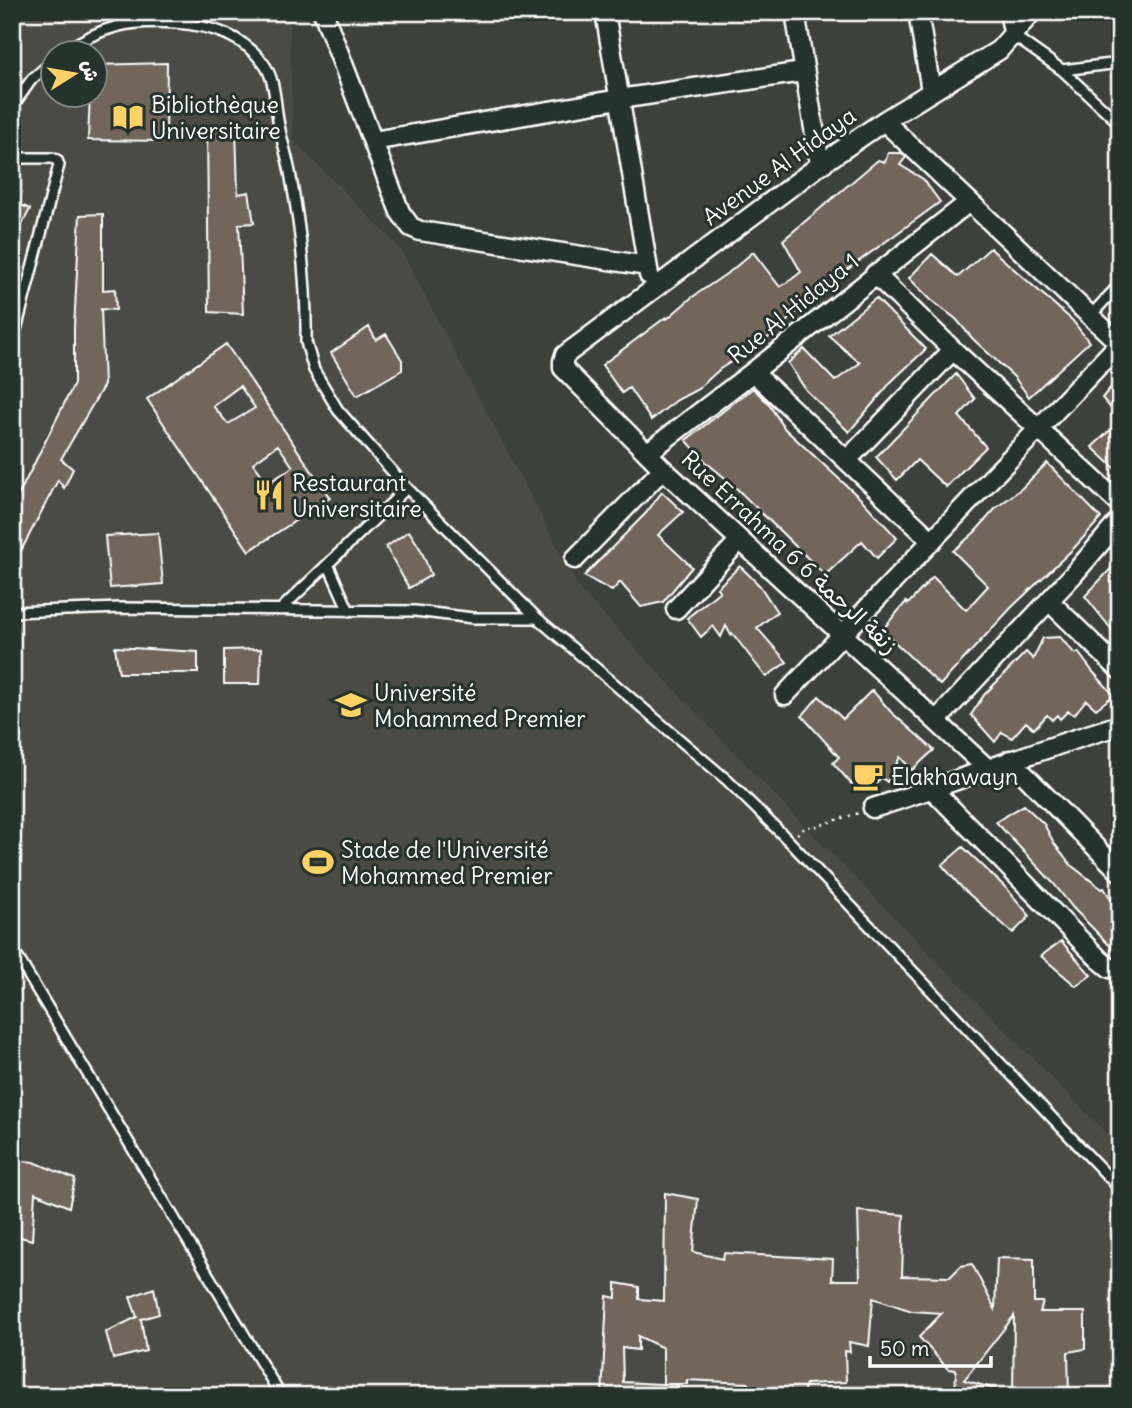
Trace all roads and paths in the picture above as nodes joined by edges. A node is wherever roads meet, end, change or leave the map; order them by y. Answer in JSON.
{"nodes":[{"id":1,"x":323,"y":12,"type":"edge"},
{"id":2,"x":605,"y":12,"type":"edge"},
{"id":3,"x":794,"y":12,"type":"edge"},
{"id":4,"x":918,"y":12,"type":"edge"},
{"id":5,"x":1009,"y":12,"type":"edge"},
{"id":6,"x":1032,"y":12,"type":"edge"},
{"id":7,"x":1014,"y":36,"type":"junction"},
{"id":8,"x":86,"y":38,"type":"edge"},
{"id":9,"x":1120,"y":63,"type":"edge"},
{"id":10,"x":1062,"y":69,"type":"junction"},
{"id":11,"x":803,"y":72,"type":"junction"},
{"id":12,"x":38,"y":74,"type":"edge"},
{"id":13,"x":931,"y":91,"type":"junction"},
{"id":14,"x":619,"y":99,"type":"junction"},
{"id":15,"x":12,"y":107,"type":"edge"},
{"id":16,"x":884,"y":121,"type":"junction"},
{"id":17,"x":1120,"y":124,"type":"edge"},
{"id":18,"x":373,"y":141,"type":"junction"},
{"id":19,"x":12,"y":158,"type":"edge"},
{"id":20,"x":820,"y":165,"type":"junction"},
{"id":21,"x":969,"y":202,"type":"junction"},
{"id":22,"x":647,"y":266,"type":"junction"},
{"id":23,"x":875,"y":274,"type":"junction"},
{"id":24,"x":1120,"y":284,"type":"edge"},
{"id":25,"x":652,"y":289,"type":"junction"},
{"id":26,"x":1090,"y":316,"type":"junction"},
{"id":27,"x":1119,"y":343,"type":"edge"},
{"id":28,"x":12,"y":345,"type":"edge"},
{"id":29,"x":953,"y":350,"type":"junction"},
{"id":30,"x":564,"y":368,"type":"joint"},
{"id":31,"x":753,"y":372,"type":"junction"},
{"id":32,"x":1040,"y":429,"type":"junction"},
{"id":33,"x":647,"y":453,"type":"junction"},
{"id":34,"x":847,"y":460,"type":"junction"},
{"id":35,"x":663,"y":469,"type":"junction"},
{"id":36,"x":407,"y":488,"type":"junction"},
{"id":37,"x":1120,"y":504,"type":"edge"},
{"id":38,"x":1120,"y":520,"type":"edge"},
{"id":39,"x":739,"y":541,"type":"junction"},
{"id":40,"x":932,"y":541,"type":"junction"},
{"id":41,"x":575,"y":559,"type":"dead end"},
{"id":42,"x":328,"y":564,"type":"junction"},
{"id":43,"x":1049,"y":601,"type":"junction"},
{"id":44,"x":676,"y":609,"type":"dead end"},
{"id":45,"x":280,"y":610,"type":"junction"},
{"id":46,"x":349,"y":611,"type":"junction"},
{"id":47,"x":12,"y":612,"type":"edge"},
{"id":48,"x":537,"y":618,"type":"junction"},
{"id":49,"x":843,"y":634,"type":"junction"},
{"id":50,"x":1120,"y":670,"type":"edge"},
{"id":51,"x":785,"y":695,"type":"dead end"},
{"id":52,"x":937,"y":720,"type":"junction"},
{"id":53,"x":1120,"y":725,"type":"edge"},
{"id":54,"x":1010,"y":760,"type":"junction"},
{"id":55,"x":988,"y":769,"type":"junction"},
{"id":56,"x":932,"y":789,"type":"junction"},
{"id":57,"x":873,"y":808,"type":"joint"},
{"id":58,"x":795,"y":836,"type":"dead end"},
{"id":59,"x":1120,"y":847,"type":"edge"},
{"id":60,"x":1101,"y":853,"type":"junction"},
{"id":61,"x":1120,"y":872,"type":"edge"},
{"id":62,"x":12,"y":948,"type":"edge"},
{"id":63,"x":1115,"y":969,"type":"edge"},
{"id":64,"x":1120,"y":1189,"type":"edge"},
{"id":65,"x":281,"y":1396,"type":"edge"}],
"edges":[{"from":1,"to":18,"type":"street"},
{"from":2,"to":14,"type":"street"},
{"from":3,"to":11,"type":"street"},
{"from":4,"to":13,"type":"street"},
{"from":5,"to":7,"type":"street"},
{"from":6,"to":7,"type":"street","name":"Avenue Al Hidaya"},
{"from":7,"to":10,"type":"lane"},
{"from":7,"to":13,"type":"street","name":"Avenue Al Hidaya"},
{"from":8,"to":36,"type":"lane"},
{"from":9,"to":10,"type":"lane"},
{"from":10,"to":17,"type":"lane"},
{"from":11,"to":14,"type":"street"},
{"from":11,"to":20,"type":"street"},
{"from":12,"to":15,"type":"lane"},
{"from":13,"to":16,"type":"street","name":"Avenue Al Hidaya"},
{"from":14,"to":18,"type":"street"},
{"from":14,"to":22,"type":"street"},
{"from":16,"to":20,"type":"street","name":"Avenue Al Hidaya"},
{"from":16,"to":21,"type":"street"},
{"from":18,"to":22,"type":"street"},
{"from":19,"to":28,"type":"lane"},
{"from":20,"to":25,"type":"street","name":"Avenue Al Hidaya"},
{"from":21,"to":23,"type":"street","name":"Rue Al Hidaya 1"},
{"from":21,"to":26,"type":"street"},
{"from":22,"to":25,"type":"street"},
{"from":23,"to":29,"type":"street"},
{"from":23,"to":31,"type":"street","name":"Rue Al Hidaya 1"},
{"from":24,"to":26,"type":"lane"},
{"from":25,"to":30,"type":"street","name":"Avenue Al Hidaya"},
{"from":26,"to":27,"type":"street"},
{"from":27,"to":32,"type":"street"},
{"from":29,"to":32,"type":"street"},
{"from":29,"to":34,"type":"street"},
{"from":30,"to":33,"type":"street","name":"Rue Errahma 6 6 زنقة الرحمة"},
{"from":31,"to":33,"type":"street","name":"Rue Al Hidaya 1"},
{"from":31,"to":34,"type":"street"},
{"from":32,"to":37,"type":"street"},
{"from":32,"to":40,"type":"street"},
{"from":33,"to":35,"type":"street","name":"Rue Errahma 6 6 زنقة الرحمة"},
{"from":34,"to":40,"type":"street"},
{"from":35,"to":39,"type":"street","name":"Rue Errahma 6 6 زنقة الرحمة"},
{"from":35,"to":41,"type":"street"},
{"from":36,"to":42,"type":"lane"},
{"from":36,"to":48,"type":"lane"},
{"from":38,"to":43,"type":"street"},
{"from":39,"to":44,"type":"street"},
{"from":39,"to":49,"type":"street","name":"Rue Errahma 6 6 زنقة الرحمة"},
{"from":40,"to":49,"type":"street"},
{"from":42,"to":45,"type":"lane"},
{"from":42,"to":46,"type":"lane"},
{"from":43,"to":50,"type":"street"},
{"from":43,"to":52,"type":"street"},
{"from":45,"to":46,"type":"lane"},
{"from":45,"to":47,"type":"lane"},
{"from":46,"to":48,"type":"lane"},
{"from":48,"to":64,"type":"lane"},
{"from":49,"to":51,"type":"street"},
{"from":49,"to":52,"type":"street","name":"Rue Errahma 6 6 زنقة الرحمة"},
{"from":52,"to":55,"type":"street","name":"Rue Errahma 6 6 زنقة الرحمة"},
{"from":53,"to":54,"type":"street"},
{"from":54,"to":55,"type":"street"},
{"from":54,"to":60,"type":"street"},
{"from":55,"to":56,"type":"street"},
{"from":56,"to":57,"type":"street"},
{"from":56,"to":63,"type":"street"},
{"from":57,"to":58,"type":"path"},
{"from":59,"to":60,"type":"street"},
{"from":60,"to":61,"type":"street"},
{"from":62,"to":65,"type":"lane"}]}
